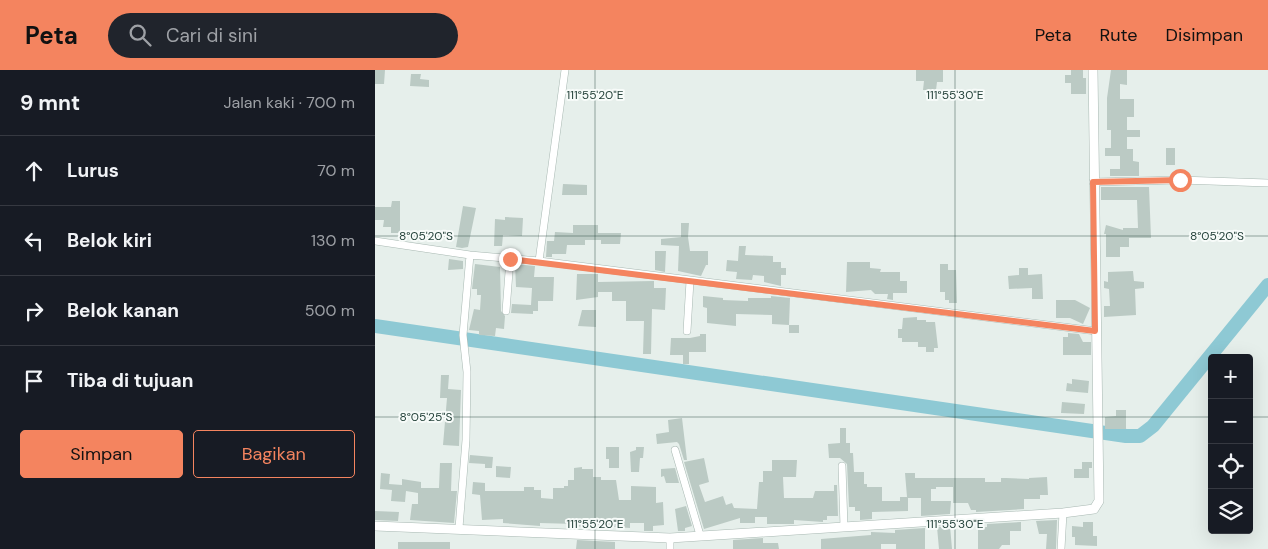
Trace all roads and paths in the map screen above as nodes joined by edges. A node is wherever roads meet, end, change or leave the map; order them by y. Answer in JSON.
{"nodes":[{"id":1,"x":565,"y":70,"type":"edge"},
{"id":2,"x":1093,"y":70,"type":"edge"},
{"id":3,"x":1093,"y":182,"type":"junction"},
{"id":4,"x":1268,"y":183,"type":"edge"},
{"id":5,"x":375,"y":240,"type":"edge"},
{"id":6,"x":470,"y":255,"type":"junction"},
{"id":7,"x":510,"y":259,"type":"junction"},
{"id":8,"x":539,"y":261,"type":"junction"},
{"id":9,"x":690,"y":281,"type":"junction"},
{"id":10,"x":506,"y":310,"type":"dead end"},
{"id":11,"x":687,"y":331,"type":"dead end"},
{"id":12,"x":1095,"y":331,"type":"junction"},
{"id":13,"x":675,"y":450,"type":"dead end"},
{"id":14,"x":841,"y":466,"type":"dead end"},
{"id":15,"x":1063,"y":513,"type":"junction"},
{"id":16,"x":375,"y":526,"type":"edge"},
{"id":17,"x":845,"y":527,"type":"junction"},
{"id":18,"x":459,"y":528,"type":"junction"},
{"id":19,"x":700,"y":535,"type":"junction"},
{"id":20,"x":670,"y":538,"type":"junction"},
{"id":21,"x":670,"y":549,"type":"edge"},
{"id":22,"x":1061,"y":549,"type":"edge"}],
"edges":[{"from":1,"to":8,"type":"street"},
{"from":2,"to":3,"type":"street"},
{"from":3,"to":4,"type":"street"},
{"from":3,"to":12,"type":"street"},
{"from":5,"to":6,"type":"street"},
{"from":6,"to":7,"type":"street"},
{"from":6,"to":18,"type":"street"},
{"from":7,"to":8,"type":"street"},
{"from":7,"to":10,"type":"street"},
{"from":8,"to":9,"type":"street"},
{"from":9,"to":11,"type":"street"},
{"from":9,"to":12,"type":"street"},
{"from":12,"to":15,"type":"street"},
{"from":13,"to":19,"type":"street"},
{"from":14,"to":17,"type":"street"},
{"from":15,"to":17,"type":"street"},
{"from":15,"to":22,"type":"street"},
{"from":16,"to":18,"type":"street"},
{"from":17,"to":19,"type":"street"},
{"from":18,"to":20,"type":"street"},
{"from":19,"to":20,"type":"street"},
{"from":20,"to":21,"type":"street"}]}
